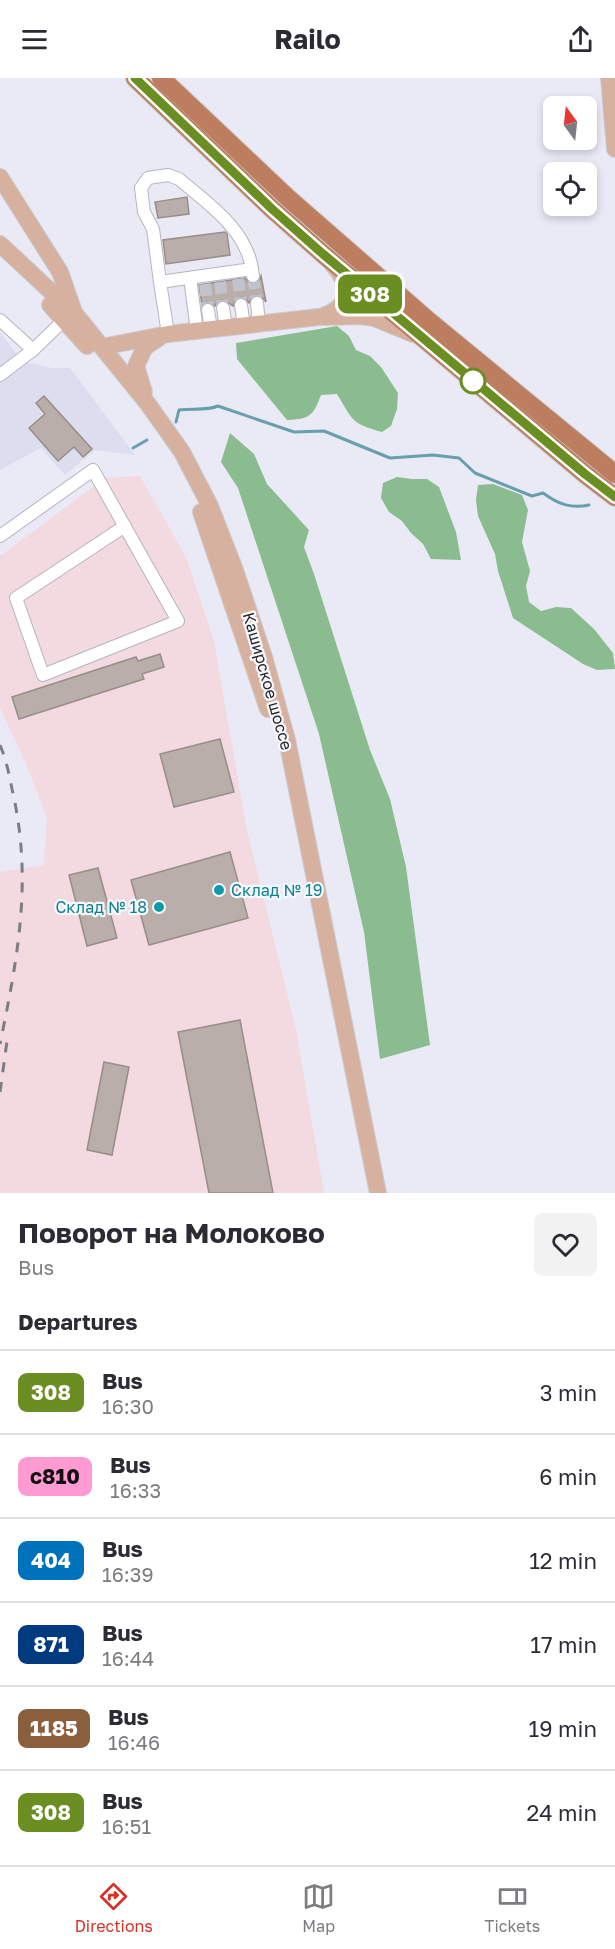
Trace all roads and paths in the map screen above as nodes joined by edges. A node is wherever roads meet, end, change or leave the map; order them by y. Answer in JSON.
{"nodes":[{"id":1,"x":135,"y":78,"type":"edge"},
{"id":2,"x":161,"y":78,"type":"edge"},
{"id":3,"x":609,"y":78,"type":"edge"},
{"id":4,"x":615,"y":149,"type":"edge"},
{"id":5,"x":0,"y":177,"type":"edge"},
{"id":6,"x":0,"y":244,"type":"edge"},
{"id":7,"x":323,"y":254,"type":"junction"},
{"id":8,"x":0,"y":256,"type":"edge"},
{"id":9,"x":190,"y":278,"type":"junction"},
{"id":10,"x":160,"y":282,"type":"junction"},
{"id":11,"x":256,"y":303,"type":"tunnel mouth"},
{"id":12,"x":241,"y":305,"type":"tunnel mouth"},
{"id":13,"x":223,"y":308,"type":"tunnel mouth"},
{"id":14,"x":208,"y":310,"type":"tunnel mouth"},
{"id":15,"x":320,"y":317,"type":"junction"},
{"id":16,"x":70,"y":318,"type":"junction"},
{"id":17,"x":0,"y":320,"type":"edge"},
{"id":18,"x":252,"y":325,"type":"junction"},
{"id":19,"x":211,"y":329,"type":"junction"},
{"id":20,"x":168,"y":334,"type":"junction"},
{"id":21,"x":422,"y":338,"type":"junction"},
{"id":22,"x":102,"y":347,"type":"junction"},
{"id":23,"x":33,"y":350,"type":"junction"},
{"id":24,"x":0,"y":375,"type":"edge"},
{"id":25,"x":148,"y":404,"type":"junction"},
{"id":26,"x":615,"y":474,"type":"edge"},
{"id":27,"x":615,"y":497,"type":"edge"},
{"id":28,"x":125,"y":526,"type":"junction"},
{"id":29,"x":0,"y":536,"type":"edge"},
{"id":30,"x":367,"y":1193,"type":"edge"},
{"id":31,"x":378,"y":1193,"type":"edge"}],
"edges":[{"from":1,"to":7,"type":"highway"},
{"from":2,"to":26,"type":"highway"},
{"from":3,"to":4,"type":"main road"},
{"from":5,"to":16,"type":"main road"},
{"from":6,"to":16,"type":"main road","name":"Каширское шоссе"},
{"from":7,"to":15,"type":"main road"},
{"from":7,"to":21,"type":"highway"},
{"from":8,"to":16,"type":"main road","name":"Каширское шоссе"},
{"from":9,"to":10,"type":"lane"},
{"from":9,"to":10,"type":"lane"},
{"from":9,"to":19,"type":"lane"},
{"from":10,"to":20,"type":"lane"},
{"from":11,"to":18,"type":"lane"},
{"from":12,"to":18,"type":"lane"},
{"from":13,"to":19,"type":"lane"},
{"from":14,"to":19,"type":"lane"},
{"from":15,"to":18,"type":"main road"},
{"from":15,"to":21,"type":"main road"},
{"from":16,"to":22,"type":"main road","name":"Каширское шоссе"},
{"from":16,"to":23,"type":"lane"},
{"from":16,"to":30,"type":"main road","name":"Каширское шоссе"},
{"from":17,"to":23,"type":"lane"},
{"from":18,"to":19,"type":"main road"},
{"from":19,"to":20,"type":"main road"},
{"from":20,"to":22,"type":"main road"},
{"from":20,"to":25,"type":"main road"},
{"from":21,"to":27,"type":"highway"},
{"from":22,"to":25,"type":"main road","name":"Каширское шоссе"},
{"from":23,"to":24,"type":"lane"},
{"from":25,"to":31,"type":"main road","name":"Каширское шоссе"},
{"from":28,"to":28,"type":"lane"},
{"from":28,"to":29,"type":"lane"}]}
